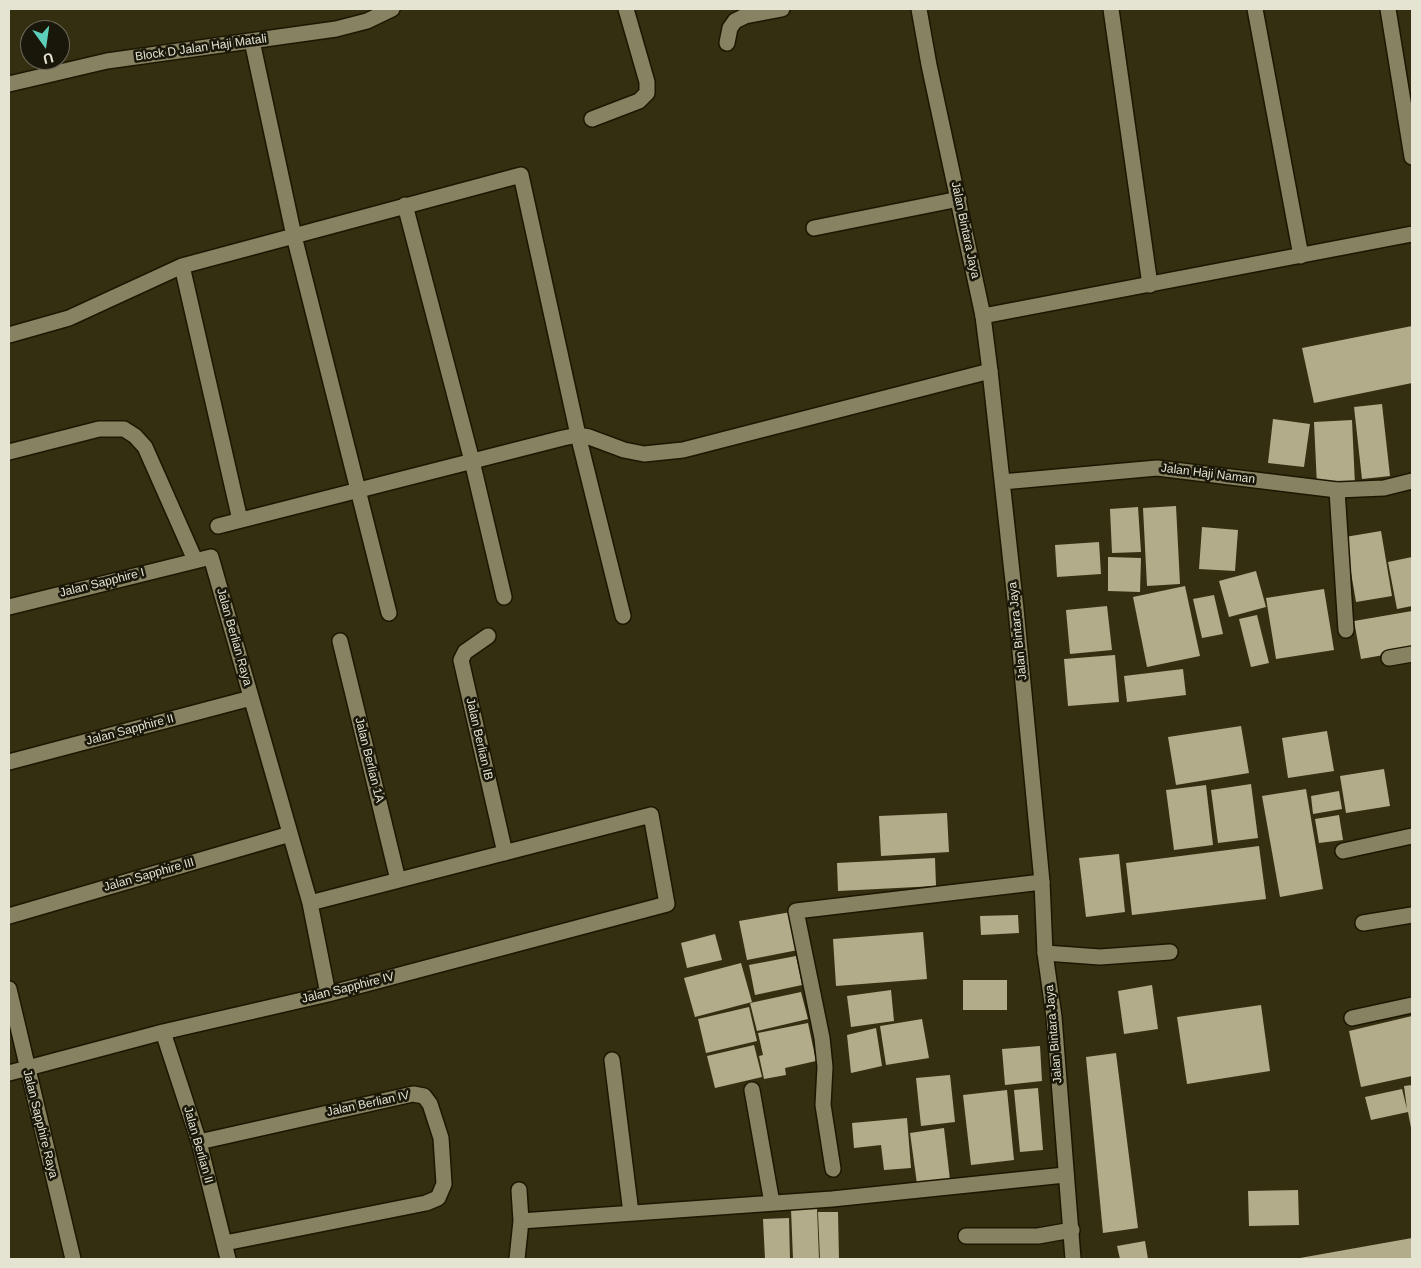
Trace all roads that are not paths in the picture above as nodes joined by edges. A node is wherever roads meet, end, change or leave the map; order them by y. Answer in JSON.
{"nodes":[{"id":1,"x":392,"y":9,"type":"edge"},
{"id":2,"x":626,"y":9,"type":"edge"},
{"id":3,"x":782,"y":9,"type":"edge"},
{"id":4,"x":919,"y":9,"type":"edge"},
{"id":5,"x":1111,"y":9,"type":"edge"},
{"id":6,"x":1255,"y":9,"type":"edge"},
{"id":7,"x":1388,"y":9,"type":"edge"},
{"id":8,"x":252,"y":41,"type":"junction"},
{"id":9,"x":727,"y":43,"type":"dead end"},
{"id":10,"x":9,"y":84,"type":"edge"},
{"id":11,"x":592,"y":119,"type":"dead end"},
{"id":12,"x":1412,"y":157,"type":"edge"},
{"id":13,"x":959,"y":199,"type":"junction"},
{"id":14,"x":405,"y":205,"type":"junction"},
{"id":15,"x":814,"y":228,"type":"dead end"},
{"id":16,"x":1412,"y":234,"type":"edge"},
{"id":17,"x":294,"y":236,"type":"junction"},
{"id":18,"x":1301,"y":256,"type":"junction"},
{"id":19,"x":182,"y":266,"type":"junction"},
{"id":20,"x":1150,"y":285,"type":"junction"},
{"id":21,"x":983,"y":316,"type":"junction"},
{"id":22,"x":9,"y":335,"type":"edge"},
{"id":23,"x":990,"y":371,"type":"junction"},
{"id":24,"x":578,"y":435,"type":"junction"},
{"id":25,"x":9,"y":452,"type":"edge"},
{"id":26,"x":472,"y":461,"type":"junction"},
{"id":27,"x":1412,"y":481,"type":"edge"},
{"id":28,"x":1002,"y":482,"type":"junction"},
{"id":29,"x":360,"y":490,"type":"junction"},
{"id":30,"x":1337,"y":490,"type":"junction"},
{"id":31,"x":240,"y":520,"type":"junction"},
{"id":32,"x":218,"y":526,"type":"dead end"},
{"id":33,"x":195,"y":560,"type":"junction"},
{"id":34,"x":504,"y":597,"type":"dead end"},
{"id":35,"x":9,"y":607,"type":"edge"},
{"id":36,"x":389,"y":613,"type":"dead end"},
{"id":37,"x":623,"y":616,"type":"dead end"},
{"id":38,"x":1346,"y":630,"type":"dead end"},
{"id":39,"x":488,"y":636,"type":"dead end"},
{"id":40,"x":340,"y":641,"type":"dead end"},
{"id":41,"x":1412,"y":654,"type":"edge"},
{"id":42,"x":1389,"y":658,"type":"dead end"},
{"id":43,"x":251,"y":698,"type":"junction"},
{"id":44,"x":9,"y":762,"type":"edge"},
{"id":45,"x":290,"y":834,"type":"junction"},
{"id":46,"x":1412,"y":836,"type":"edge"},
{"id":47,"x":1343,"y":851,"type":"dead end"},
{"id":48,"x":505,"y":853,"type":"junction"},
{"id":49,"x":398,"y":880,"type":"junction"},
{"id":50,"x":1042,"y":882,"type":"junction"},
{"id":51,"x":310,"y":903,"type":"junction"},
{"id":52,"x":1412,"y":915,"type":"edge"},
{"id":53,"x":9,"y":916,"type":"edge"},
{"id":54,"x":1363,"y":923,"type":"dead end"},
{"id":55,"x":1170,"y":952,"type":"dead end"},
{"id":56,"x":1045,"y":953,"type":"junction"},
{"id":57,"x":9,"y":989,"type":"edge"},
{"id":58,"x":328,"y":994,"type":"junction"},
{"id":59,"x":1412,"y":1005,"type":"edge"},
{"id":60,"x":1352,"y":1018,"type":"dead end"},
{"id":61,"x":163,"y":1032,"type":"junction"},
{"id":62,"x":612,"y":1060,"type":"dead end"},
{"id":63,"x":27,"y":1069,"type":"junction"},
{"id":64,"x":9,"y":1073,"type":"edge"},
{"id":65,"x":752,"y":1090,"type":"dead end"},
{"id":66,"x":199,"y":1142,"type":"junction"},
{"id":67,"x":833,"y":1169,"type":"dead end"},
{"id":68,"x":1065,"y":1176,"type":"junction"},
{"id":69,"x":520,"y":1190,"type":"dead end"},
{"id":70,"x":772,"y":1203,"type":"junction"},
{"id":71,"x":630,"y":1213,"type":"junction"},
{"id":72,"x":521,"y":1221,"type":"junction"},
{"id":73,"x":1072,"y":1230,"type":"junction"},
{"id":74,"x":966,"y":1236,"type":"dead end"},
{"id":75,"x":224,"y":1243,"type":"junction"},
{"id":76,"x":73,"y":1259,"type":"edge"},
{"id":77,"x":228,"y":1259,"type":"edge"},
{"id":78,"x":517,"y":1259,"type":"edge"},
{"id":79,"x":1073,"y":1259,"type":"edge"}],
"edges":[{"from":1,"to":8,"type":"street","name":"Block D Jalan Haji Matali"},
{"from":2,"to":11,"type":"street"},
{"from":3,"to":9,"type":"street"},
{"from":4,"to":13,"type":"street","name":"Jalan Bintara Jaya"},
{"from":5,"to":20,"type":"street"},
{"from":6,"to":18,"type":"street"},
{"from":7,"to":12,"type":"street"},
{"from":8,"to":10,"type":"street","name":"Block D Jalan Haji Matali"},
{"from":8,"to":17,"type":"street"},
{"from":13,"to":15,"type":"street"},
{"from":13,"to":21,"type":"street","name":"Jalan Bintara Jaya"},
{"from":14,"to":17,"type":"street"},
{"from":14,"to":24,"type":"street"},
{"from":14,"to":26,"type":"street"},
{"from":16,"to":18,"type":"street"},
{"from":17,"to":19,"type":"street"},
{"from":17,"to":29,"type":"street"},
{"from":18,"to":20,"type":"street"},
{"from":19,"to":22,"type":"street"},
{"from":19,"to":31,"type":"street"},
{"from":20,"to":21,"type":"street"},
{"from":21,"to":23,"type":"street","name":"Jalan Bintara Jaya"},
{"from":23,"to":24,"type":"street"},
{"from":23,"to":28,"type":"street","name":"Jalan Bintara Jaya"},
{"from":24,"to":26,"type":"street"},
{"from":24,"to":37,"type":"street"},
{"from":25,"to":33,"type":"street"},
{"from":26,"to":29,"type":"street"},
{"from":26,"to":34,"type":"street"},
{"from":27,"to":30,"type":"street","name":"Jalan Haji Naman"},
{"from":28,"to":30,"type":"street","name":"Jalan Haji Naman"},
{"from":28,"to":50,"type":"street","name":"Jalan Bintara Jaya"},
{"from":29,"to":31,"type":"street"},
{"from":29,"to":36,"type":"street"},
{"from":30,"to":38,"type":"street"},
{"from":31,"to":32,"type":"street"},
{"from":33,"to":35,"type":"street","name":"Jalan Sapphire I"},
{"from":33,"to":43,"type":"street","name":"Jalan Berlian Raya"},
{"from":39,"to":48,"type":"street","name":"Jalan Berlian IB"},
{"from":40,"to":49,"type":"street","name":"Jalan Berlian 1A"},
{"from":41,"to":42,"type":"street"},
{"from":43,"to":44,"type":"street","name":"Jalan Sapphire II"},
{"from":43,"to":45,"type":"street","name":"Jalan Berlian Raya"},
{"from":45,"to":51,"type":"street","name":"Jalan Berlian Raya"},
{"from":45,"to":53,"type":"street","name":"Jalan Sapphire III"},
{"from":46,"to":47,"type":"street"},
{"from":48,"to":49,"type":"street"},
{"from":48,"to":58,"type":"street","name":"Jalan Sapphire IV"},
{"from":49,"to":51,"type":"street"},
{"from":50,"to":56,"type":"street","name":"Jalan Bintara Jaya"},
{"from":50,"to":67,"type":"street"},
{"from":51,"to":58,"type":"street","name":"Jalan Berlian Raya"},
{"from":52,"to":54,"type":"street"},
{"from":55,"to":56,"type":"street"},
{"from":56,"to":68,"type":"street","name":"Jalan Bintara Jaya"},
{"from":57,"to":63,"type":"street","name":"Jalan Sapphire Raya"},
{"from":58,"to":61,"type":"street","name":"Jalan Sapphire IV"},
{"from":59,"to":60,"type":"street"},
{"from":61,"to":63,"type":"street","name":"Jalan Sapphire IV"},
{"from":61,"to":66,"type":"street","name":"Jalan Berlian II"},
{"from":62,"to":71,"type":"street"},
{"from":63,"to":64,"type":"street","name":"Jalan Sapphire IV"},
{"from":63,"to":76,"type":"street","name":"Jalan Sapphire Raya"},
{"from":65,"to":70,"type":"street"},
{"from":66,"to":75,"type":"street","name":"Jalan Berlian II"},
{"from":66,"to":75,"type":"street","name":"Jalan Berlian IV"},
{"from":68,"to":70,"type":"street"},
{"from":68,"to":73,"type":"street","name":"Jalan Bintara Jaya"},
{"from":69,"to":72,"type":"street"},
{"from":70,"to":71,"type":"street"},
{"from":71,"to":72,"type":"street"},
{"from":72,"to":78,"type":"street"},
{"from":73,"to":74,"type":"street"},
{"from":73,"to":79,"type":"street","name":"Jalan Bintara Jaya"},
{"from":75,"to":77,"type":"street","name":"Jalan Berlian II"}]}
